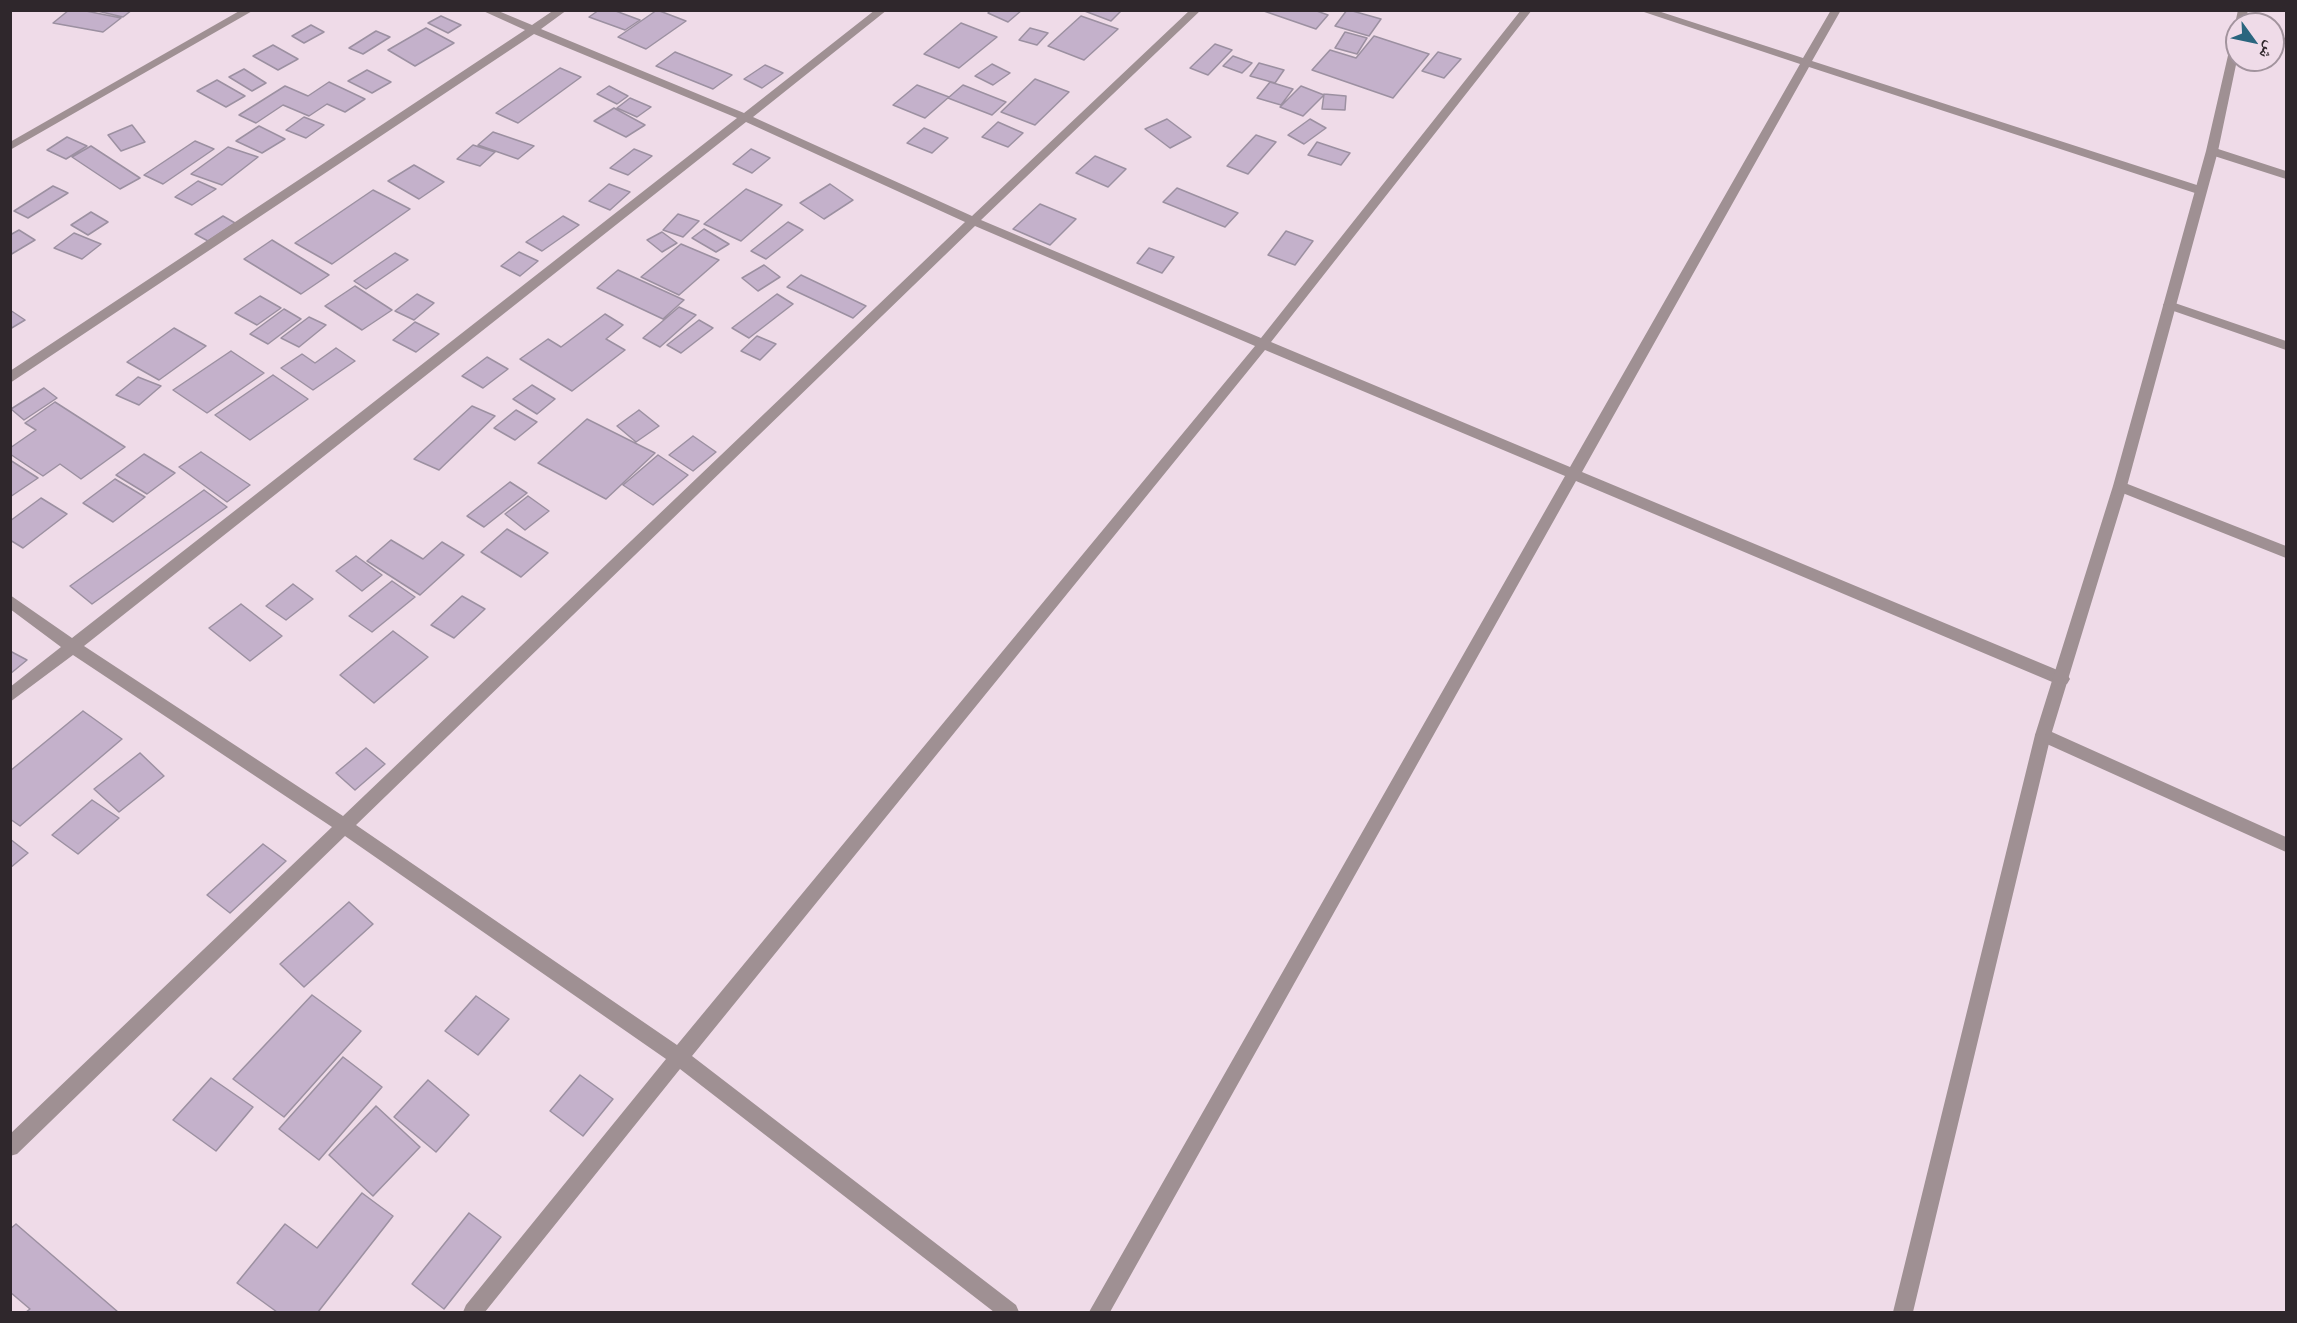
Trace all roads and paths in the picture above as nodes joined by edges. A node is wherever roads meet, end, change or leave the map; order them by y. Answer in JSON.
{"nodes":[{"id":1,"x":249,"y":10,"type":"edge"},
{"id":2,"x":486,"y":10,"type":"edge"},
{"id":3,"x":562,"y":10,"type":"edge"},
{"id":4,"x":882,"y":10,"type":"edge"},
{"id":5,"x":1196,"y":10,"type":"edge"},
{"id":6,"x":1527,"y":10,"type":"edge"},
{"id":7,"x":1643,"y":10,"type":"edge"},
{"id":8,"x":1836,"y":10,"type":"edge"},
{"id":9,"x":534,"y":30,"type":"junction"},
{"id":10,"x":1806,"y":63,"type":"junction"},
{"id":11,"x":2229,"y":72,"type":"edge"},
{"id":12,"x":746,"y":118,"type":"junction"},
{"id":13,"x":10,"y":147,"type":"edge"},
{"id":14,"x":2212,"y":151,"type":"junction"},
{"id":15,"x":2286,"y":175,"type":"edge"},
{"id":16,"x":2199,"y":190,"type":"junction"},
{"id":17,"x":973,"y":221,"type":"junction"},
{"id":18,"x":2169,"y":305,"type":"junction"},
{"id":19,"x":1263,"y":344,"type":"junction"},
{"id":20,"x":2286,"y":346,"type":"edge"},
{"id":21,"x":10,"y":378,"type":"edge"},
{"id":22,"x":1574,"y":473,"type":"junction"},
{"id":23,"x":2121,"y":486,"type":"junction"},
{"id":24,"x":2286,"y":552,"type":"edge"},
{"id":25,"x":10,"y":601,"type":"edge"},
{"id":26,"x":73,"y":647,"type":"junction"},
{"id":27,"x":2062,"y":679,"type":"junction"},
{"id":28,"x":10,"y":696,"type":"edge"},
{"id":29,"x":2043,"y":735,"type":"junction"},
{"id":30,"x":344,"y":826,"type":"junction"},
{"id":31,"x":2286,"y":845,"type":"edge"},
{"id":32,"x":679,"y":1057,"type":"junction"},
{"id":33,"x":10,"y":1147,"type":"edge"},
{"id":34,"x":473,"y":1312,"type":"edge"},
{"id":35,"x":1009,"y":1312,"type":"edge"},
{"id":36,"x":1099,"y":1312,"type":"edge"},
{"id":37,"x":1903,"y":1312,"type":"edge"}],
"edges":[{"from":1,"to":13,"type":"street"},
{"from":2,"to":9,"type":"street"},
{"from":3,"to":9,"type":"street"},
{"from":4,"to":12,"type":"street"},
{"from":5,"to":17,"type":"street"},
{"from":6,"to":19,"type":"street"},
{"from":7,"to":10,"type":"street"},
{"from":8,"to":10,"type":"street"},
{"from":9,"to":12,"type":"street"},
{"from":9,"to":21,"type":"street"},
{"from":10,"to":16,"type":"street"},
{"from":10,"to":22,"type":"street"},
{"from":11,"to":14,"type":"street"},
{"from":12,"to":17,"type":"street"},
{"from":12,"to":26,"type":"street"},
{"from":14,"to":15,"type":"street"},
{"from":14,"to":16,"type":"street"},
{"from":16,"to":18,"type":"street"},
{"from":17,"to":19,"type":"street"},
{"from":17,"to":30,"type":"street"},
{"from":18,"to":20,"type":"street"},
{"from":18,"to":23,"type":"street"},
{"from":19,"to":22,"type":"street"},
{"from":19,"to":32,"type":"street"},
{"from":22,"to":27,"type":"street"},
{"from":22,"to":36,"type":"street"},
{"from":23,"to":24,"type":"street"},
{"from":23,"to":27,"type":"street"},
{"from":25,"to":26,"type":"street"},
{"from":26,"to":28,"type":"street"},
{"from":26,"to":30,"type":"street"},
{"from":27,"to":29,"type":"street"},
{"from":29,"to":31,"type":"street"},
{"from":29,"to":37,"type":"street"},
{"from":30,"to":32,"type":"street"},
{"from":30,"to":33,"type":"street"},
{"from":32,"to":34,"type":"street"},
{"from":32,"to":35,"type":"street"}]}
